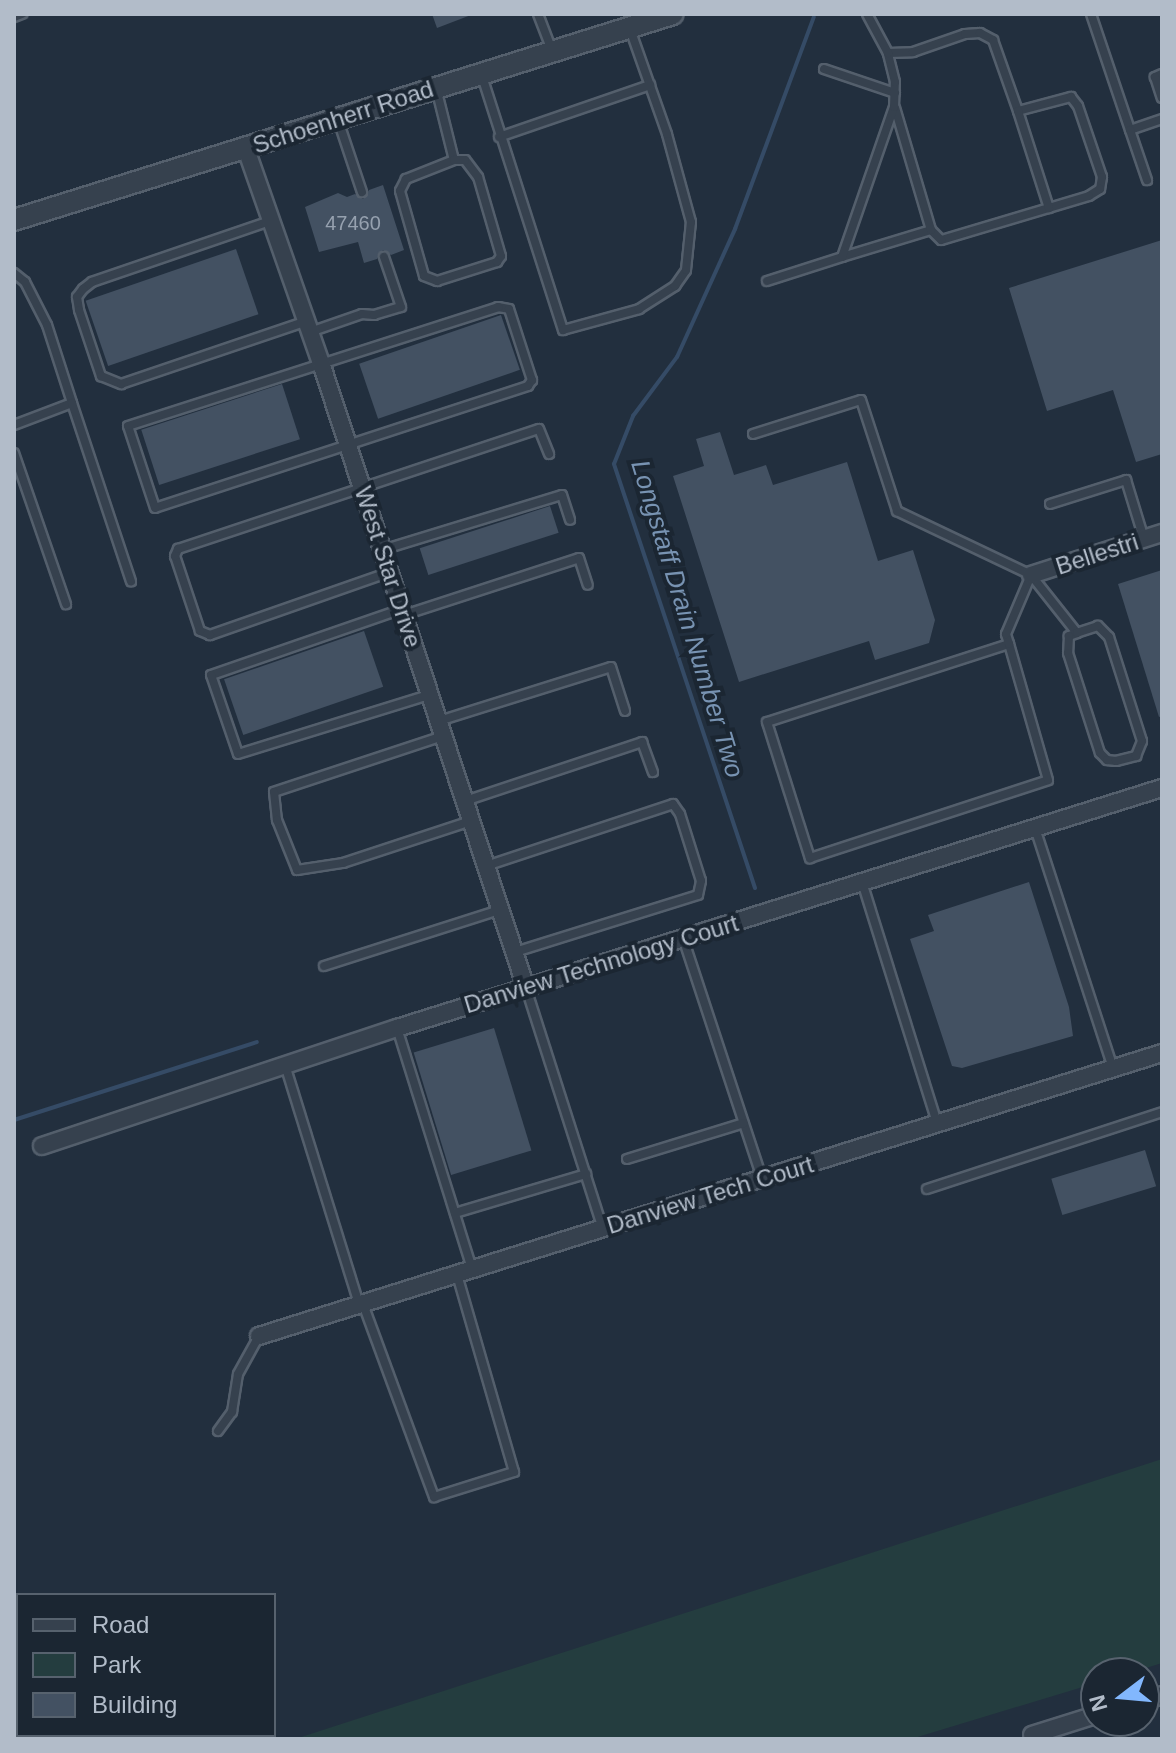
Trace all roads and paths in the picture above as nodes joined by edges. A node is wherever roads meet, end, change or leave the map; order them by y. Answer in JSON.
{"nodes":[{"id":1,"x":22,"y":14,"type":"edge"},
{"id":2,"x":538,"y":14,"type":"edge"},
{"id":3,"x":673,"y":14,"type":"edge"},
{"id":4,"x":867,"y":14,"type":"edge"},
{"id":5,"x":1091,"y":14,"type":"edge"},
{"id":6,"x":14,"y":17,"type":"edge"},
{"id":7,"x":629,"y":28,"type":"junction"},
{"id":8,"x":552,"y":51,"type":"junction"},
{"id":9,"x":888,"y":53,"type":"junction"},
{"id":10,"x":824,"y":69,"type":"dead end"},
{"id":11,"x":480,"y":72,"type":"junction"},
{"id":12,"x":1162,"y":74,"type":"edge"},
{"id":13,"x":650,"y":85,"type":"junction"},
{"id":14,"x":436,"y":87,"type":"junction"},
{"id":15,"x":895,"y":93,"type":"junction"},
{"id":16,"x":1162,"y":98,"type":"edge"},
{"id":17,"x":894,"y":107,"type":"junction"},
{"id":18,"x":1018,"y":111,"type":"junction"},
{"id":19,"x":338,"y":119,"type":"junction"},
{"id":20,"x":1162,"y":119,"type":"edge"},
{"id":21,"x":1130,"y":130,"type":"junction"},
{"id":22,"x":499,"y":137,"type":"junction"},
{"id":23,"x":246,"y":149,"type":"junction"},
{"id":24,"x":454,"y":160,"type":"junction"},
{"id":25,"x":1147,"y":180,"type":"dead end"},
{"id":26,"x":362,"y":192,"type":"dead end"},
{"id":27,"x":1049,"y":208,"type":"junction"},
{"id":28,"x":14,"y":220,"type":"edge"},
{"id":29,"x":270,"y":221,"type":"junction"},
{"id":30,"x":931,"y":230,"type":"junction"},
{"id":31,"x":384,"y":257,"type":"dead end"},
{"id":32,"x":842,"y":257,"type":"junction"},
{"id":33,"x":14,"y":273,"type":"edge"},
{"id":34,"x":767,"y":281,"type":"dead end"},
{"id":35,"x":309,"y":326,"type":"junction"},
{"id":36,"x":321,"y":363,"type":"junction"},
{"id":37,"x":72,"y":403,"type":"junction"},
{"id":38,"x":14,"y":425,"type":"edge"},
{"id":39,"x":753,"y":434,"type":"dead end"},
{"id":40,"x":348,"y":445,"type":"junction"},
{"id":41,"x":14,"y":453,"type":"edge"},
{"id":42,"x":549,"y":454,"type":"dead end"},
{"id":43,"x":362,"y":489,"type":"junction"},
{"id":44,"x":1050,"y":504,"type":"dead end"},
{"id":45,"x":570,"y":520,"type":"dead end"},
{"id":46,"x":1162,"y":533,"type":"edge"},
{"id":47,"x":1144,"y":539,"type":"junction"},
{"id":48,"x":382,"y":550,"type":"junction"},
{"id":49,"x":390,"y":572,"type":"junction"},
{"id":50,"x":1031,"y":575,"type":"junction"},
{"id":51,"x":131,"y":581,"type":"dead end"},
{"id":52,"x":588,"y":585,"type":"dead end"},
{"id":53,"x":66,"y":604,"type":"dead end"},
{"id":54,"x":403,"y":612,"type":"junction"},
{"id":55,"x":1077,"y":633,"type":"junction"},
{"id":56,"x":1009,"y":644,"type":"junction"},
{"id":57,"x":430,"y":695,"type":"junction"},
{"id":58,"x":625,"y":711,"type":"dead end"},
{"id":59,"x":441,"y":729,"type":"junction"},
{"id":60,"x":653,"y":772,"type":"dead end"},
{"id":61,"x":1162,"y":788,"type":"edge"},
{"id":62,"x":465,"y":801,"type":"junction"},
{"id":63,"x":471,"y":821,"type":"junction"},
{"id":64,"x":1035,"y":828,"type":"junction"},
{"id":65,"x":486,"y":866,"type":"junction"},
{"id":66,"x":862,"y":882,"type":"junction"},
{"id":67,"x":500,"y":910,"type":"junction"},
{"id":68,"x":683,"y":938,"type":"junction"},
{"id":69,"x":514,"y":953,"type":"junction"},
{"id":70,"x":324,"y":966,"type":"dead end"},
{"id":71,"x":526,"y":988,"type":"junction"},
{"id":72,"x":397,"y":1028,"type":"junction"},
{"id":73,"x":1162,"y":1053,"type":"edge"},
{"id":74,"x":285,"y":1065,"type":"junction"},
{"id":75,"x":1114,"y":1068,"type":"junction"},
{"id":76,"x":1162,"y":1112,"type":"edge"},
{"id":77,"x":744,"y":1123,"type":"junction"},
{"id":78,"x":937,"y":1124,"type":"junction"},
{"id":79,"x":42,"y":1146,"type":"dead end"},
{"id":80,"x":627,"y":1159,"type":"dead end"},
{"id":81,"x":586,"y":1174,"type":"junction"},
{"id":82,"x":763,"y":1179,"type":"junction"},
{"id":83,"x":927,"y":1189,"type":"dead end"},
{"id":84,"x":455,"y":1213,"type":"junction"},
{"id":85,"x":603,"y":1229,"type":"junction"},
{"id":86,"x":465,"y":1272,"type":"junction"},
{"id":87,"x":361,"y":1304,"type":"junction"},
{"id":88,"x":259,"y":1336,"type":"joint"},
{"id":89,"x":218,"y":1431,"type":"dead end"},
{"id":90,"x":1080,"y":1723,"type":"edge"},
{"id":91,"x":1060,"y":1733,"type":"edge"},
{"id":92,"x":1026,"y":1737,"type":"edge"}],
"edges":[{"from":1,"to":6,"type":"lane"},
{"from":2,"to":8,"type":"lane"},
{"from":3,"to":7,"type":"street","name":"Schoenherr Road"},
{"from":4,"to":9,"type":"lane"},
{"from":5,"to":21,"type":"lane"},
{"from":7,"to":8,"type":"street","name":"Schoenherr Road"},
{"from":7,"to":13,"type":"lane"},
{"from":8,"to":11,"type":"street","name":"Schoenherr Road"},
{"from":9,"to":15,"type":"lane"},
{"from":9,"to":18,"type":"lane"},
{"from":10,"to":15,"type":"lane"},
{"from":11,"to":14,"type":"street","name":"Schoenherr Road"},
{"from":11,"to":22,"type":"lane"},
{"from":12,"to":16,"type":"lane"},
{"from":13,"to":22,"type":"lane"},
{"from":13,"to":22,"type":"lane"},
{"from":14,"to":19,"type":"street","name":"Schoenherr Road"},
{"from":14,"to":24,"type":"lane"},
{"from":15,"to":17,"type":"lane"},
{"from":17,"to":30,"type":"lane"},
{"from":17,"to":32,"type":"lane"},
{"from":18,"to":27,"type":"lane"},
{"from":18,"to":27,"type":"lane"},
{"from":19,"to":23,"type":"street","name":"Schoenherr Road"},
{"from":19,"to":26,"type":"lane"},
{"from":20,"to":21,"type":"lane"},
{"from":21,"to":25,"type":"lane"},
{"from":23,"to":28,"type":"street","name":"Schoenherr Road"},
{"from":23,"to":29,"type":"street","name":"West Star Drive"},
{"from":24,"to":24,"type":"lane"},
{"from":27,"to":30,"type":"lane"},
{"from":29,"to":35,"type":"street","name":"West Star Drive"},
{"from":29,"to":35,"type":"lane"},
{"from":30,"to":32,"type":"lane"},
{"from":31,"to":35,"type":"lane"},
{"from":32,"to":34,"type":"lane"},
{"from":33,"to":37,"type":"lane"},
{"from":35,"to":36,"type":"street","name":"West Star Drive"},
{"from":36,"to":40,"type":"street","name":"West Star Drive"},
{"from":36,"to":40,"type":"lane"},
{"from":36,"to":40,"type":"lane"},
{"from":37,"to":38,"type":"lane"},
{"from":37,"to":51,"type":"lane"},
{"from":39,"to":50,"type":"lane"},
{"from":40,"to":43,"type":"street","name":"West Star Drive"},
{"from":41,"to":53,"type":"lane"},
{"from":42,"to":43,"type":"lane"},
{"from":43,"to":48,"type":"street","name":"West Star Drive"},
{"from":43,"to":49,"type":"lane"},
{"from":44,"to":47,"type":"lane"},
{"from":45,"to":48,"type":"lane"},
{"from":46,"to":47,"type":"street","name":"Bellestri"},
{"from":47,"to":50,"type":"street","name":"Bellestri"},
{"from":48,"to":49,"type":"street","name":"West Star Drive"},
{"from":49,"to":54,"type":"street","name":"West Star Drive"},
{"from":50,"to":55,"type":"lane"},
{"from":50,"to":56,"type":"lane"},
{"from":52,"to":54,"type":"lane"},
{"from":54,"to":57,"type":"street","name":"West Star Drive"},
{"from":54,"to":57,"type":"lane"},
{"from":55,"to":55,"type":"lane"},
{"from":56,"to":56,"type":"lane"},
{"from":57,"to":59,"type":"street","name":"West Star Drive"},
{"from":58,"to":59,"type":"lane"},
{"from":59,"to":62,"type":"street","name":"West Star Drive"},
{"from":59,"to":63,"type":"lane"},
{"from":60,"to":62,"type":"lane"},
{"from":61,"to":64,"type":"street","name":"Danview Technology Court"},
{"from":62,"to":63,"type":"street","name":"West Star Drive"},
{"from":63,"to":65,"type":"street","name":"West Star Drive"},
{"from":64,"to":66,"type":"street","name":"Danview Technology Court"},
{"from":64,"to":75,"type":"lane"},
{"from":65,"to":67,"type":"street","name":"West Star Drive"},
{"from":65,"to":69,"type":"lane"},
{"from":66,"to":68,"type":"street","name":"Danview Technology Court"},
{"from":66,"to":78,"type":"lane"},
{"from":67,"to":69,"type":"street","name":"West Star Drive"},
{"from":67,"to":70,"type":"lane"},
{"from":68,"to":71,"type":"street","name":"Danview Technology Court"},
{"from":68,"to":77,"type":"lane"},
{"from":69,"to":71,"type":"street","name":"West Star Drive"},
{"from":71,"to":72,"type":"street","name":"Danview Technology Court"},
{"from":71,"to":81,"type":"lane"},
{"from":72,"to":74,"type":"street","name":"Danview Technology Court"},
{"from":72,"to":84,"type":"lane"},
{"from":73,"to":75,"type":"street","name":"Danview Tech Court"},
{"from":74,"to":79,"type":"street","name":"Danview Technology Court"},
{"from":74,"to":87,"type":"lane"},
{"from":75,"to":78,"type":"street","name":"Danview Tech Court"},
{"from":76,"to":83,"type":"lane"},
{"from":77,"to":80,"type":"lane"},
{"from":77,"to":82,"type":"lane"},
{"from":78,"to":82,"type":"street","name":"Danview Tech Court"},
{"from":81,"to":84,"type":"lane"},
{"from":81,"to":85,"type":"lane"},
{"from":82,"to":85,"type":"street","name":"Danview Tech Court"},
{"from":84,"to":86,"type":"lane"},
{"from":85,"to":86,"type":"street","name":"Danview Tech Court"},
{"from":86,"to":87,"type":"street","name":"Danview Tech Court"},
{"from":86,"to":87,"type":"lane"},
{"from":87,"to":88,"type":"street","name":"Danview Tech Court"},
{"from":88,"to":89,"type":"lane"},
{"from":90,"to":91,"type":"street"},
{"from":91,"to":92,"type":"street"}]}
